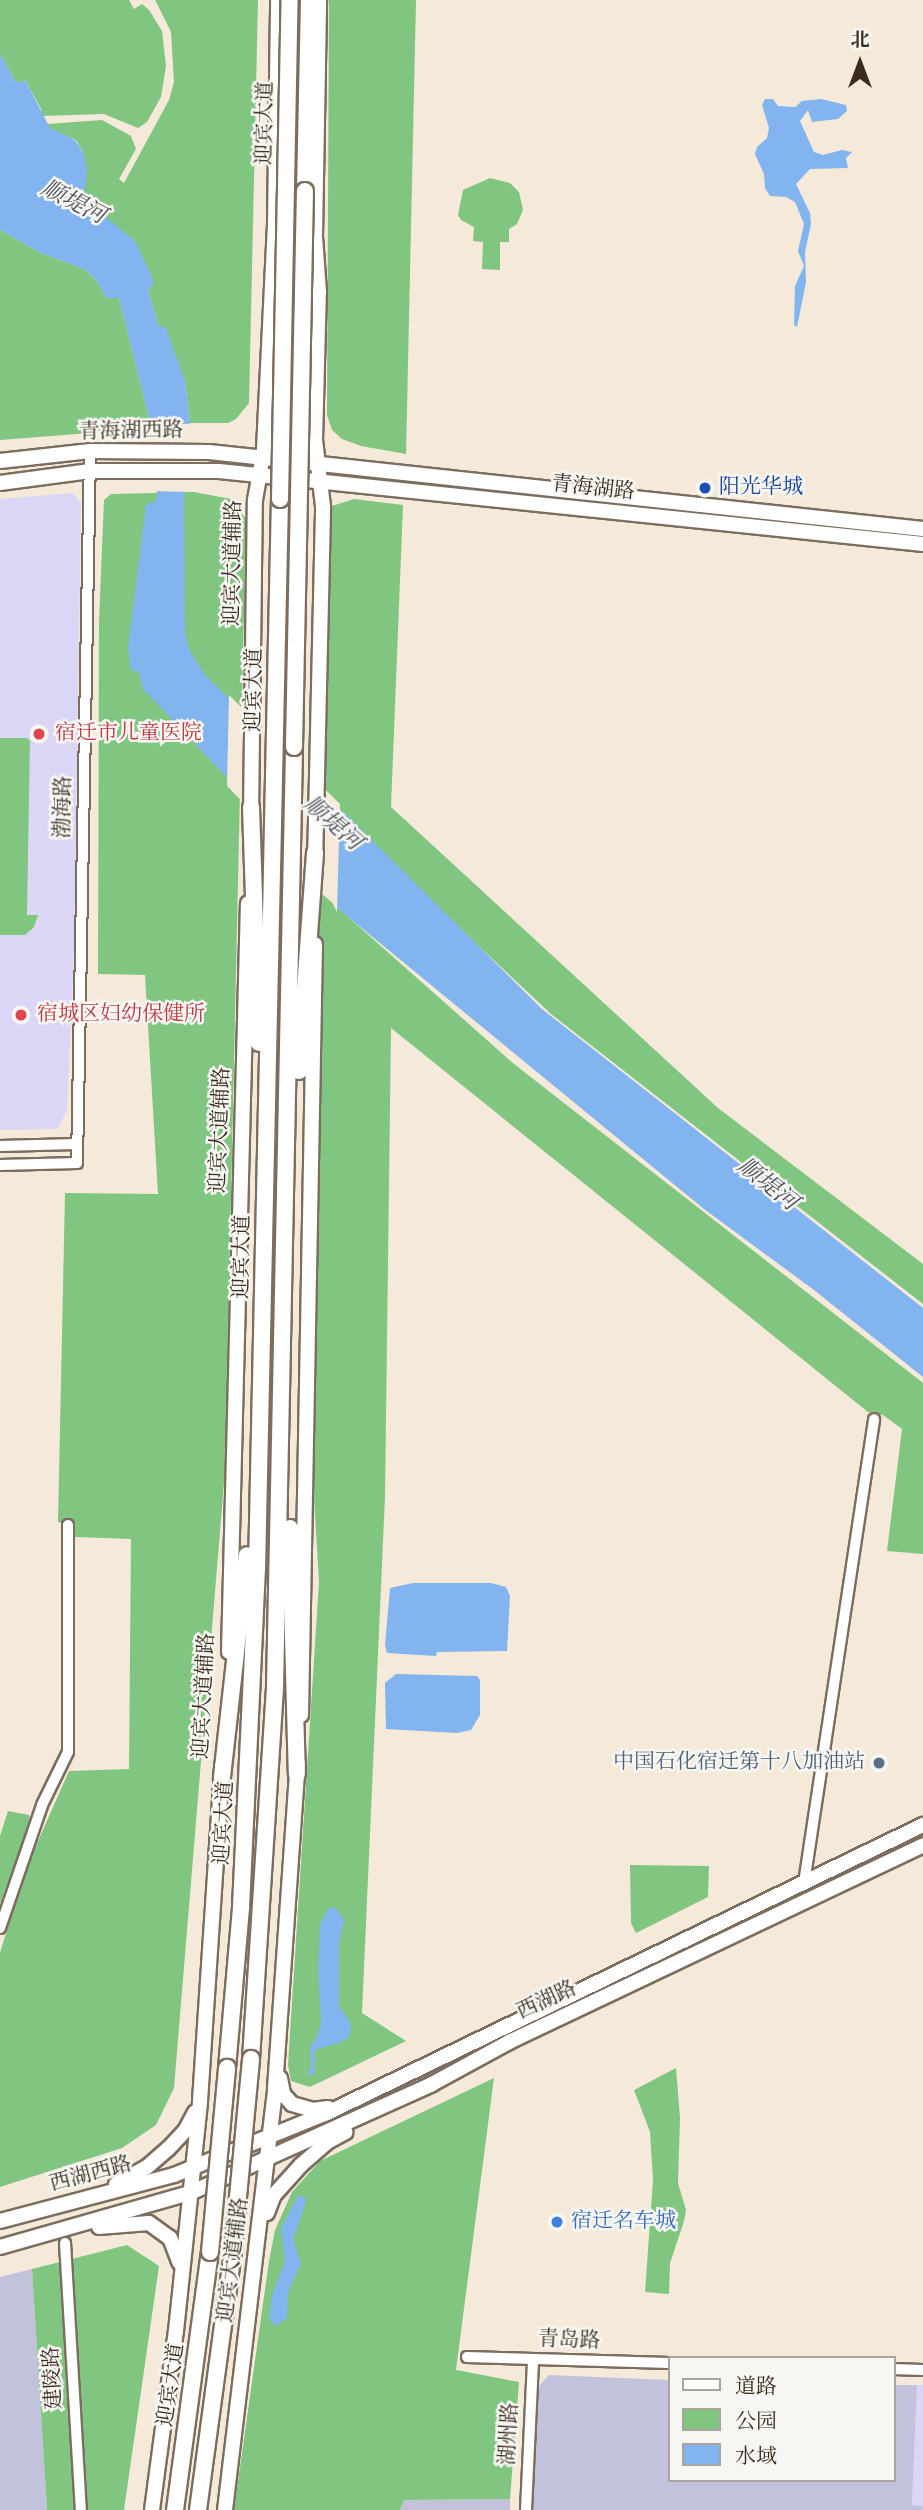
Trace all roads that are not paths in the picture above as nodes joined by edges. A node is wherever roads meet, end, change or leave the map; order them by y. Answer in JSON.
{"nodes":[{"id":1,"x":278,"y":0,"type":"edge"},
{"id":2,"x":290,"y":0,"type":"edge"},
{"id":3,"x":309,"y":0,"type":"edge"},
{"id":4,"x":318,"y":0,"type":"edge"},
{"id":5,"x":90,"y":451,"type":"junction"},
{"id":6,"x":263,"y":458,"type":"junction"},
{"id":7,"x":0,"y":461,"type":"edge"},
{"id":8,"x":317,"y":464,"type":"junction"},
{"id":9,"x":90,"y":471,"type":"junction"},
{"id":10,"x":260,"y":475,"type":"junction"},
{"id":11,"x":318,"y":481,"type":"junction"},
{"id":12,"x":0,"y":483,"type":"edge"},
{"id":13,"x":923,"y":529,"type":"edge"},
{"id":14,"x":923,"y":544,"type":"edge"},
{"id":15,"x":251,"y":807,"type":"junction"},
{"id":16,"x":315,"y":853,"type":"joint"},
{"id":17,"x":313,"y":896,"type":"junction"},
{"id":18,"x":76,"y":1144,"type":"junction"},
{"id":19,"x":0,"y":1146,"type":"edge"},
{"id":20,"x":287,"y":1153,"type":"junction"},
{"id":21,"x":0,"y":1165,"type":"edge"},
{"id":22,"x":263,"y":1300,"type":"junction"},
{"id":23,"x":263,"y":1326,"type":"junction"},
{"id":24,"x":283,"y":1362,"type":"junction"},
{"id":25,"x":874,"y":1419,"type":"dead end"},
{"id":26,"x":68,"y":1525,"type":"dead end"},
{"id":27,"x":297,"y":1774,"type":"junction"},
{"id":28,"x":222,"y":1777,"type":"junction"},
{"id":29,"x":923,"y":1825,"type":"edge"},
{"id":30,"x":923,"y":1845,"type":"edge"},
{"id":31,"x":804,"y":1883,"type":"junction"},
{"id":32,"x":0,"y":1928,"type":"edge"},
{"id":33,"x":280,"y":2028,"type":"junction"},
{"id":34,"x":204,"y":2050,"type":"junction"},
{"id":35,"x":434,"y":2059,"type":"junction"},
{"id":36,"x":432,"y":2084,"type":"junction"},
{"id":37,"x":270,"y":2136,"type":"junction"},
{"id":38,"x":267,"y":2159,"type":"junction"},
{"id":39,"x":192,"y":2168,"type":"junction"},
{"id":40,"x":190,"y":2193,"type":"junction"},
{"id":41,"x":3,"y":2221,"type":"edge"},
{"id":42,"x":65,"y":2237,"type":"junction"},
{"id":43,"x":0,"y":2248,"type":"edge"},
{"id":44,"x":256,"y":2256,"type":"junction"},
{"id":45,"x":181,"y":2276,"type":"junction"},
{"id":46,"x":467,"y":2357,"type":"dead end"},
{"id":47,"x":533,"y":2359,"type":"junction"},
{"id":48,"x":668,"y":2363,"type":"edge"},
{"id":49,"x":895,"y":2369,"type":"edge"},
{"id":50,"x":923,"y":2370,"type":"edge"},
{"id":51,"x":81,"y":2510,"type":"edge"},
{"id":52,"x":152,"y":2510,"type":"edge"},
{"id":53,"x":175,"y":2510,"type":"edge"},
{"id":54,"x":198,"y":2510,"type":"edge"},
{"id":55,"x":225,"y":2510,"type":"edge"},
{"id":56,"x":526,"y":2510,"type":"edge"}],
"edges":[{"from":1,"to":6,"type":"main road","name":"迎宾大道辅路"},
{"from":2,"to":22,"type":"highway","name":"迎宾大道","bridge":true},
{"from":3,"to":20,"type":"highway","name":"迎宾大道","bridge":true},
{"from":4,"to":8,"type":"main road"},
{"from":5,"to":6,"type":"main road","name":"青海湖西路"},
{"from":5,"to":7,"type":"main road","name":"青海湖西路"},
{"from":5,"to":9,"type":"street","name":"渤海路"},
{"from":6,"to":8,"type":"main road","name":"青海湖路"},
{"from":6,"to":10,"type":"main road","name":"迎宾大道辅路"},
{"from":8,"to":11,"type":"main road"},
{"from":8,"to":13,"type":"main road","name":"青海湖路"},
{"from":9,"to":10,"type":"main road","name":"青海湖西路"},
{"from":9,"to":12,"type":"main road","name":"青海湖西路"},
{"from":9,"to":18,"type":"street","name":"渤海路"},
{"from":10,"to":11,"type":"main road","name":"青海湖路"},
{"from":10,"to":15,"type":"main road","name":"迎宾大道辅路"},
{"from":11,"to":14,"type":"main road","name":"青海湖路"},
{"from":11,"to":16,"type":"main road"},
{"from":15,"to":22,"type":"highway"},
{"from":15,"to":28,"type":"main road","name":"迎宾大道辅路"},
{"from":16,"to":17,"type":"highway"},
{"from":17,"to":20,"type":"highway"},
{"from":17,"to":27,"type":"main road","name":"迎宾大道辅路"},
{"from":18,"to":19,"type":"street"},
{"from":18,"to":21,"type":"street","name":"渤海路"},
{"from":20,"to":24,"type":"highway","name":"迎宾大道"},
{"from":22,"to":23,"type":"highway","name":"迎宾大道"},
{"from":23,"to":28,"type":"highway"},
{"from":23,"to":53,"type":"highway","name":"迎宾大道","bridge":true},
{"from":24,"to":27,"type":"highway"},
{"from":24,"to":54,"type":"highway","name":"迎宾大道","bridge":true},
{"from":25,"to":31,"type":"street"},
{"from":26,"to":32,"type":"street"},
{"from":27,"to":33,"type":"main road","name":"迎宾大道辅路"},
{"from":28,"to":34,"type":"main road","name":"迎宾大道辅路"},
{"from":29,"to":31,"type":"main road","name":"西湖路"},
{"from":30,"to":36,"type":"main road","name":"西湖路"},
{"from":31,"to":35,"type":"main road","name":"西湖路"},
{"from":33,"to":35,"type":"main road"},
{"from":33,"to":37,"type":"main road","name":"迎宾大道辅路"},
{"from":34,"to":39,"type":"main road","name":"迎宾大道辅路"},
{"from":34,"to":41,"type":"main road"},
{"from":35,"to":37,"type":"main road","name":"西湖路"},
{"from":36,"to":38,"type":"main road","name":"西湖路"},
{"from":36,"to":44,"type":"main road"},
{"from":37,"to":38,"type":"main road","name":"迎宾大道辅路"},
{"from":37,"to":39,"type":"main road","name":"西湖路"},
{"from":38,"to":40,"type":"main road","name":"西湖路"},
{"from":38,"to":44,"type":"main road","name":"迎宾大道辅路"},
{"from":39,"to":40,"type":"main road","name":"迎宾大道辅路"},
{"from":39,"to":41,"type":"main road","name":"西湖西路"},
{"from":40,"to":43,"type":"main road","name":"西湖西路"},
{"from":40,"to":45,"type":"main road","name":"迎宾大道辅路"},
{"from":42,"to":43,"type":"main road"},
{"from":42,"to":45,"type":"main road"},
{"from":42,"to":51,"type":"street","name":"建陵路"},
{"from":44,"to":55,"type":"main road","name":"迎宾大道辅路"},
{"from":45,"to":52,"type":"main road","name":"迎宾大道辅路"},
{"from":46,"to":47,"type":"street","name":"青岛路"},
{"from":47,"to":48,"type":"street","name":"青岛路"},
{"from":47,"to":56,"type":"street","name":"湖州路"},
{"from":49,"to":50,"type":"street"}]}
